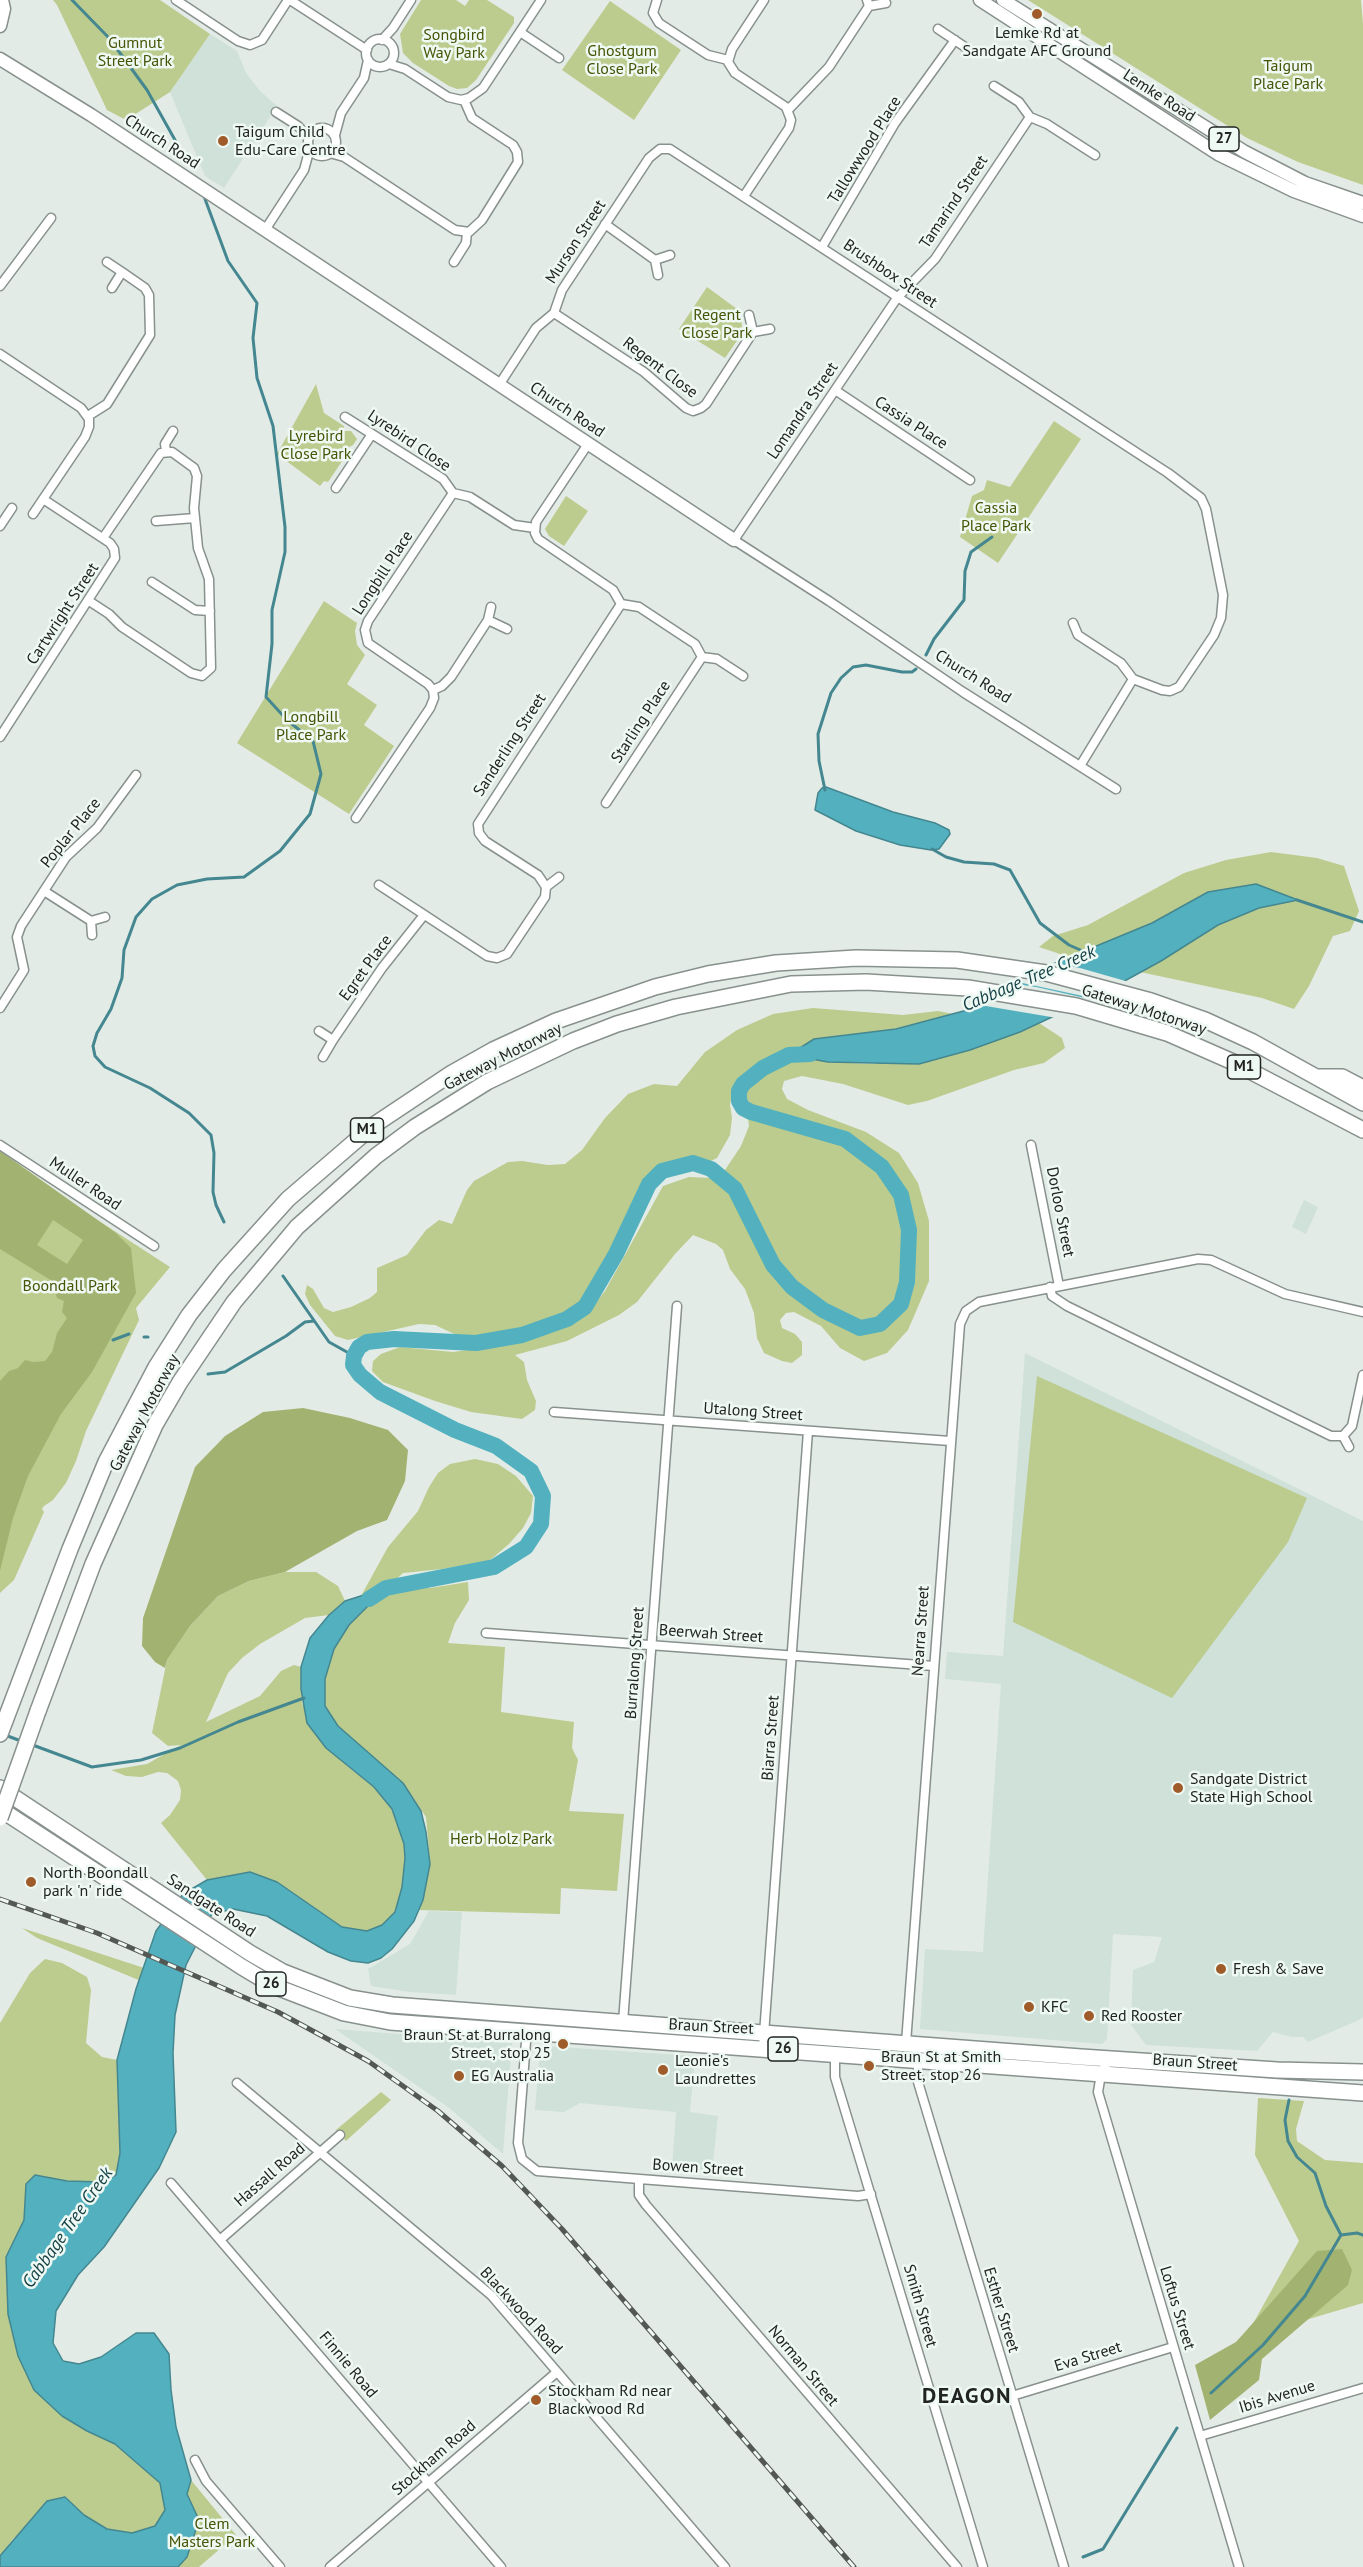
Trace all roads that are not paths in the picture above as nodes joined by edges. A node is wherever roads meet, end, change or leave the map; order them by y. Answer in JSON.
{"nodes":[{"id":1,"x":2,"y":0,"type":"edge"},
{"id":2,"x":176,"y":0,"type":"edge"},
{"id":3,"x":289,"y":0,"type":"edge"},
{"id":4,"x":411,"y":0,"type":"edge"},
{"id":5,"x":541,"y":0,"type":"edge"},
{"id":6,"x":657,"y":0,"type":"edge"},
{"id":7,"x":764,"y":0,"type":"edge"},
{"id":8,"x":980,"y":0,"type":"edge"},
{"id":9,"x":1003,"y":0,"type":"edge"},
{"id":10,"x":868,"y":3,"type":"edge"},
{"id":11,"x":886,"y":3,"type":"dead end"},
{"id":12,"x":0,"y":26,"type":"edge"},
{"id":13,"x":938,"y":29,"type":"dead end"},
{"id":14,"x":520,"y":32,"type":"junction"},
{"id":15,"x":955,"y":40,"type":"junction"},
{"id":16,"x":386,"y":42,"type":"junction"},
{"id":17,"x":968,"y":49,"type":"dead end"},
{"id":18,"x":368,"y":52,"type":"junction"},
{"id":19,"x":559,"y":58,"type":"dead end"},
{"id":20,"x":0,"y":59,"type":"edge"},
{"id":21,"x":728,"y":60,"type":"junction"},
{"id":22,"x":391,"y":61,"type":"junction"},
{"id":23,"x":378,"y":67,"type":"junction"},
{"id":24,"x":364,"y":78,"type":"junction"},
{"id":25,"x":994,"y":86,"type":"dead end"},
{"id":26,"x":464,"y":100,"type":"junction"},
{"id":27,"x":788,"y":110,"type":"junction"},
{"id":28,"x":276,"y":112,"type":"dead end"},
{"id":29,"x":341,"y":113,"type":"junction"},
{"id":30,"x":1030,"y":117,"type":"junction"},
{"id":31,"x":325,"y":128,"type":"junction"},
{"id":32,"x":311,"y":134,"type":"junction"},
{"id":33,"x":334,"y":135,"type":"junction"},
{"id":34,"x":336,"y":145,"type":"junction"},
{"id":35,"x":310,"y":148,"type":"junction"},
{"id":36,"x":663,"y":148,"type":"joint"},
{"id":37,"x":330,"y":153,"type":"junction"},
{"id":38,"x":1095,"y":155,"type":"dead end"},
{"id":39,"x":320,"y":156,"type":"junction"},
{"id":40,"x":345,"y":157,"type":"junction"},
{"id":41,"x":304,"y":170,"type":"junction"},
{"id":42,"x":744,"y":196,"type":"junction"},
{"id":43,"x":1363,"y":203,"type":"edge"},
{"id":44,"x":1363,"y":216,"type":"edge"},
{"id":45,"x":51,"y":218,"type":"dead end"},
{"id":46,"x":605,"y":224,"type":"junction"},
{"id":47,"x":265,"y":230,"type":"junction"},
{"id":48,"x":467,"y":232,"type":"junction"},
{"id":49,"x":822,"y":247,"type":"junction"},
{"id":50,"x":670,"y":255,"type":"dead end"},
{"id":51,"x":655,"y":260,"type":"junction"},
{"id":52,"x":107,"y":262,"type":"dead end"},
{"id":53,"x":454,"y":262,"type":"dead end"},
{"id":54,"x":122,"y":272,"type":"junction"},
{"id":55,"x":4,"y":273,"type":"edge"},
{"id":56,"x":658,"y":275,"type":"dead end"},
{"id":57,"x":0,"y":286,"type":"edge"},
{"id":58,"x":112,"y":288,"type":"dead end"},
{"id":59,"x":897,"y":298,"type":"junction"},
{"id":60,"x":554,"y":313,"type":"junction"},
{"id":61,"x":749,"y":315,"type":"dead end"},
{"id":62,"x":770,"y":329,"type":"dead end"},
{"id":63,"x":753,"y":332,"type":"junction"},
{"id":64,"x":0,"y":354,"type":"edge"},
{"id":65,"x":499,"y":385,"type":"junction"},
{"id":66,"x":835,"y":390,"type":"junction"},
{"id":67,"x":88,"y":416,"type":"junction"},
{"id":68,"x":345,"y":417,"type":"dead end"},
{"id":69,"x":173,"y":431,"type":"dead end"},
{"id":70,"x":372,"y":434,"type":"junction"},
{"id":71,"x":588,"y":444,"type":"junction"},
{"id":72,"x":166,"y":451,"type":"junction"},
{"id":73,"x":970,"y":480,"type":"dead end"},
{"id":74,"x":336,"y":488,"type":"dead end"},
{"id":75,"x":453,"y":493,"type":"junction"},
{"id":76,"x":43,"y":499,"type":"junction"},
{"id":77,"x":12,"y":508,"type":"dead end"},
{"id":78,"x":33,"y":514,"type":"dead end"},
{"id":79,"x":195,"y":518,"type":"junction"},
{"id":80,"x":156,"y":521,"type":"dead end"},
{"id":81,"x":0,"y":526,"type":"edge"},
{"id":82,"x":535,"y":528,"type":"junction"},
{"id":83,"x":103,"y":538,"type":"junction"},
{"id":84,"x":734,"y":540,"type":"junction"},
{"id":85,"x":152,"y":582,"type":"dead end"},
{"id":86,"x":89,"y":601,"type":"junction"},
{"id":87,"x":621,"y":604,"type":"junction"},
{"id":88,"x":491,"y":608,"type":"dead end"},
{"id":89,"x":210,"y":611,"type":"junction"},
{"id":90,"x":488,"y":620,"type":"junction"},
{"id":91,"x":1073,"y":623,"type":"dead end"},
{"id":92,"x":507,"y":629,"type":"dead end"},
{"id":93,"x":702,"y":657,"type":"junction"},
{"id":94,"x":742,"y":676,"type":"dead end"},
{"id":95,"x":1133,"y":679,"type":"junction"},
{"id":96,"x":432,"y":690,"type":"junction"},
{"id":97,"x":0,"y":737,"type":"edge"},
{"id":98,"x":1080,"y":766,"type":"junction"},
{"id":99,"x":136,"y":775,"type":"dead end"},
{"id":100,"x":1116,"y":789,"type":"dead end"},
{"id":101,"x":606,"y":803,"type":"dead end"},
{"id":102,"x":356,"y":818,"type":"dead end"},
{"id":103,"x":560,"y":876,"type":"dead end"},
{"id":104,"x":379,"y":885,"type":"dead end"},
{"id":105,"x":546,"y":887,"type":"junction"},
{"id":106,"x":44,"y":891,"type":"junction"},
{"id":107,"x":424,"y":915,"type":"junction"},
{"id":108,"x":105,"y":917,"type":"dead end"},
{"id":109,"x":91,"y":921,"type":"junction"},
{"id":110,"x":92,"y":935,"type":"dead end"},
{"id":111,"x":0,"y":1008,"type":"edge"},
{"id":112,"x":319,"y":1031,"type":"dead end"},
{"id":113,"x":333,"y":1040,"type":"junction"},
{"id":114,"x":322,"y":1057,"type":"dead end"},
{"id":115,"x":1317,"y":1077,"type":"junction"},
{"id":116,"x":1363,"y":1088,"type":"edge"},
{"id":117,"x":1363,"y":1103,"type":"edge"},
{"id":118,"x":1363,"y":1130,"type":"edge"},
{"id":119,"x":0,"y":1145,"type":"edge"},
{"id":120,"x":1031,"y":1145,"type":"dead end"},
{"id":121,"x":154,"y":1246,"type":"dead end"},
{"id":122,"x":1054,"y":1287,"type":"junction"},
{"id":123,"x":677,"y":1306,"type":"dead end"},
{"id":124,"x":1363,"y":1312,"type":"edge"},
{"id":125,"x":1363,"y":1375,"type":"edge"},
{"id":126,"x":554,"y":1412,"type":"dead end"},
{"id":127,"x":669,"y":1421,"type":"junction"},
{"id":128,"x":808,"y":1431,"type":"junction"},
{"id":129,"x":1343,"y":1436,"type":"junction"},
{"id":130,"x":950,"y":1441,"type":"junction"},
{"id":131,"x":1349,"y":1447,"type":"dead end"},
{"id":132,"x":486,"y":1633,"type":"dead end"},
{"id":133,"x":652,"y":1645,"type":"junction"},
{"id":134,"x":792,"y":1656,"type":"junction"},
{"id":135,"x":934,"y":1666,"type":"junction"},
{"id":136,"x":0,"y":1734,"type":"edge"},
{"id":137,"x":0,"y":1788,"type":"edge"},
{"id":138,"x":0,"y":1809,"type":"edge"},
{"id":139,"x":0,"y":1818,"type":"edge"},
{"id":140,"x":208,"y":1935,"type":"junction"},
{"id":141,"x":350,"y":1998,"type":"joint"},
{"id":142,"x":344,"y":2013,"type":"joint"},
{"id":143,"x":528,"y":2015,"type":"junction"},
{"id":144,"x":623,"y":2022,"type":"junction"},
{"id":145,"x":527,"y":2031,"type":"junction"},
{"id":146,"x":764,"y":2032,"type":"junction"},
{"id":147,"x":906,"y":2043,"type":"junction"},
{"id":148,"x":763,"y":2048,"type":"junction"},
{"id":149,"x":835,"y":2054,"type":"junction"},
{"id":150,"x":1109,"y":2059,"type":"junction"},
{"id":151,"x":918,"y":2060,"type":"junction"},
{"id":152,"x":1363,"y":2072,"type":"edge"},
{"id":153,"x":1101,"y":2074,"type":"junction"},
{"id":154,"x":237,"y":2083,"type":"dead end"},
{"id":155,"x":1363,"y":2093,"type":"edge"},
{"id":156,"x":340,"y":2135,"type":"dead end"},
{"id":157,"x":321,"y":2151,"type":"junction"},
{"id":158,"x":639,"y":2179,"type":"junction"},
{"id":159,"x":171,"y":2183,"type":"dead end"},
{"id":160,"x":871,"y":2194,"type":"junction"},
{"id":161,"x":220,"y":2239,"type":"junction"},
{"id":162,"x":1173,"y":2347,"type":"junction"},
{"id":163,"x":557,"y":2372,"type":"junction"},
{"id":164,"x":1363,"y":2388,"type":"edge"},
{"id":165,"x":1012,"y":2396,"type":"junction"},
{"id":166,"x":1200,"y":2436,"type":"junction"},
{"id":167,"x":195,"y":2460,"type":"dead end"},
{"id":168,"x":429,"y":2483,"type":"junction"},
{"id":169,"x":280,"y":2567,"type":"edge"},
{"id":170,"x":330,"y":2567,"type":"edge"},
{"id":171,"x":501,"y":2567,"type":"edge"},
{"id":172,"x":725,"y":2567,"type":"edge"},
{"id":173,"x":957,"y":2567,"type":"edge"},
{"id":174,"x":983,"y":2567,"type":"edge"},
{"id":175,"x":1064,"y":2567,"type":"edge"},
{"id":176,"x":1239,"y":2567,"type":"edge"}],
"edges":[{"from":1,"to":12,"type":"main road"},
{"from":2,"to":3,"type":"street"},
{"from":3,"to":18,"type":"street"},
{"from":4,"to":16,"type":"street"},
{"from":5,"to":14,"type":"street"},
{"from":6,"to":21,"type":"street"},
{"from":7,"to":21,"type":"street"},
{"from":8,"to":44,"type":"main road","name":"Lemke Road","number":"27"},
{"from":9,"to":43,"type":"main road","name":"Lemke Road","number":"27"},
{"from":10,"to":11,"type":"street"},
{"from":10,"to":27,"type":"street"},
{"from":13,"to":15,"type":"street"},
{"from":14,"to":19,"type":"street"},
{"from":14,"to":26,"type":"street"},
{"from":15,"to":17,"type":"street"},
{"from":15,"to":49,"type":"street","name":"Tallowwood Place"},
{"from":16,"to":18,"type":"street"},
{"from":16,"to":22,"type":"street"},
{"from":18,"to":23,"type":"street"},
{"from":18,"to":24,"type":"street"},
{"from":20,"to":47,"type":"main road","name":"Church Road"},
{"from":21,"to":27,"type":"street"},
{"from":22,"to":23,"type":"street"},
{"from":22,"to":26,"type":"street"},
{"from":23,"to":24,"type":"street"},
{"from":24,"to":29,"type":"street"},
{"from":25,"to":30,"type":"street"},
{"from":26,"to":48,"type":"street"},
{"from":27,"to":42,"type":"street"},
{"from":28,"to":32,"type":"street"},
{"from":29,"to":31,"type":"street"},
{"from":29,"to":33,"type":"street"},
{"from":30,"to":38,"type":"street"},
{"from":30,"to":59,"type":"street","name":"Tamarind Street"},
{"from":31,"to":32,"type":"street"},
{"from":31,"to":33,"type":"street"},
{"from":32,"to":35,"type":"street"},
{"from":33,"to":34,"type":"street"},
{"from":34,"to":37,"type":"street"},
{"from":34,"to":40,"type":"street"},
{"from":35,"to":39,"type":"street"},
{"from":35,"to":41,"type":"street"},
{"from":36,"to":42,"type":"street","name":"Brushbox Street"},
{"from":36,"to":46,"type":"street","name":"Murson Street"},
{"from":37,"to":39,"type":"street"},
{"from":37,"to":40,"type":"street"},
{"from":39,"to":41,"type":"street"},
{"from":40,"to":48,"type":"street"},
{"from":41,"to":47,"type":"street"},
{"from":42,"to":49,"type":"street","name":"Brushbox Street"},
{"from":45,"to":55,"type":"street"},
{"from":46,"to":51,"type":"street"},
{"from":46,"to":60,"type":"street","name":"Murson Street"},
{"from":47,"to":65,"type":"main road","name":"Church Road"},
{"from":48,"to":53,"type":"street"},
{"from":49,"to":59,"type":"street","name":"Brushbox Street"},
{"from":50,"to":51,"type":"street"},
{"from":51,"to":56,"type":"street"},
{"from":52,"to":54,"type":"street"},
{"from":54,"to":58,"type":"street"},
{"from":54,"to":67,"type":"street"},
{"from":55,"to":57,"type":"street"},
{"from":59,"to":66,"type":"street","name":"Lomandra Street"},
{"from":59,"to":95,"type":"street","name":"Brushbox Street"},
{"from":60,"to":63,"type":"street","name":"Regent Close"},
{"from":60,"to":65,"type":"street","name":"Murson Street"},
{"from":61,"to":63,"type":"street"},
{"from":62,"to":63,"type":"street"},
{"from":64,"to":67,"type":"street"},
{"from":65,"to":71,"type":"main road","name":"Church Road"},
{"from":66,"to":73,"type":"street","name":"Cassia Place"},
{"from":66,"to":84,"type":"street","name":"Lomandra Street"},
{"from":67,"to":76,"type":"street"},
{"from":68,"to":70,"type":"street","name":"Lyrebird Close"},
{"from":69,"to":72,"type":"street"},
{"from":70,"to":74,"type":"street"},
{"from":70,"to":75,"type":"street","name":"Lyrebird Close"},
{"from":71,"to":82,"type":"street"},
{"from":71,"to":84,"type":"main road","name":"Church Road"},
{"from":72,"to":79,"type":"street"},
{"from":72,"to":83,"type":"street"},
{"from":75,"to":82,"type":"street"},
{"from":75,"to":96,"type":"street","name":"Longbill Place"},
{"from":76,"to":78,"type":"street"},
{"from":76,"to":83,"type":"street"},
{"from":77,"to":81,"type":"street"},
{"from":79,"to":80,"type":"street"},
{"from":79,"to":89,"type":"street"},
{"from":82,"to":87,"type":"street"},
{"from":83,"to":86,"type":"street","name":"Cartwright Street"},
{"from":84,"to":98,"type":"street","name":"Church Road"},
{"from":85,"to":89,"type":"street"},
{"from":86,"to":89,"type":"street"},
{"from":86,"to":97,"type":"street","name":"Cartwright Street"},
{"from":87,"to":93,"type":"street"},
{"from":87,"to":105,"type":"street","name":"Sanderling Street"},
{"from":88,"to":90,"type":"street"},
{"from":90,"to":92,"type":"street"},
{"from":90,"to":96,"type":"street"},
{"from":91,"to":95,"type":"street"},
{"from":93,"to":94,"type":"street"},
{"from":93,"to":101,"type":"street","name":"Starling Place"},
{"from":95,"to":98,"type":"street"},
{"from":96,"to":102,"type":"street"},
{"from":98,"to":100,"type":"street","name":"Church Road"},
{"from":99,"to":106,"type":"street","name":"Poplar Place"},
{"from":103,"to":105,"type":"street"},
{"from":104,"to":107,"type":"street"},
{"from":105,"to":107,"type":"street"},
{"from":106,"to":109,"type":"street"},
{"from":106,"to":111,"type":"street","name":"Poplar Place"},
{"from":107,"to":113,"type":"street","name":"Egret Place"},
{"from":108,"to":109,"type":"street"},
{"from":109,"to":110,"type":"street"},
{"from":112,"to":113,"type":"street"},
{"from":113,"to":114,"type":"street","name":"Egret Place"},
{"from":115,"to":116,"type":"highway"},
{"from":115,"to":117,"type":"highway","name":"Gateway Motorway","number":"M1"},
{"from":115,"to":136,"type":"highway","name":"Gateway Motorway","number":"M1"},
{"from":118,"to":139,"type":"highway","name":"Gateway Motorway","number":"M1","bridge":true},
{"from":119,"to":121,"type":"street","name":"Muller Road"},
{"from":120,"to":122,"type":"street","name":"Dorloo Street"},
{"from":122,"to":124,"type":"street","name":"Nearra Street"},
{"from":122,"to":129,"type":"street"},
{"from":122,"to":130,"type":"street","name":"Nearra Street"},
{"from":123,"to":127,"type":"street","name":"Burralong Street"},
{"from":125,"to":129,"type":"street"},
{"from":126,"to":127,"type":"street","name":"Utalong Street"},
{"from":127,"to":128,"type":"street","name":"Utalong Street"},
{"from":127,"to":133,"type":"street","name":"Burralong Street"},
{"from":128,"to":130,"type":"street","name":"Utalong Street"},
{"from":128,"to":134,"type":"street","name":"Biarra Street"},
{"from":129,"to":131,"type":"street"},
{"from":130,"to":135,"type":"street","name":"Nearra Street"},
{"from":132,"to":133,"type":"street","name":"Beerwah Street"},
{"from":133,"to":134,"type":"street","name":"Beerwah Street"},
{"from":133,"to":144,"type":"street","name":"Burralong Street"},
{"from":134,"to":135,"type":"street","name":"Beerwah Street"},
{"from":134,"to":146,"type":"street","name":"Biarra Street"},
{"from":135,"to":147,"type":"street","name":"Nearra Street"},
{"from":137,"to":140,"type":"highway","name":"Sandgate Road","number":"26"},
{"from":138,"to":140,"type":"highway","name":"Sandgate Road","number":"26"},
{"from":140,"to":141,"type":"highway","name":"Sandgate Road","number":"26"},
{"from":140,"to":142,"type":"highway","name":"Sandgate Road","number":"26"},
{"from":141,"to":143,"type":"highway","name":"Braun Street","number":"26"},
{"from":142,"to":145,"type":"highway","name":"Braun Street","number":"26"},
{"from":143,"to":144,"type":"highway","name":"Braun Street","number":"26"},
{"from":143,"to":145,"type":"street"},
{"from":144,"to":146,"type":"highway","name":"Braun Street","number":"26"},
{"from":145,"to":148,"type":"highway","name":"Braun Street","number":"26"},
{"from":145,"to":158,"type":"street","name":"Bowen Street"},
{"from":146,"to":147,"type":"highway","name":"Braun Street","number":"26"},
{"from":146,"to":148,"type":"street","name":"Biarra Street"},
{"from":147,"to":150,"type":"highway","name":"Braun Street","number":"26"},
{"from":148,"to":149,"type":"highway","name":"Braun Street","number":"26"},
{"from":149,"to":151,"type":"highway","name":"Braun Street","number":"26"},
{"from":149,"to":160,"type":"street","name":"Smith Street"},
{"from":150,"to":152,"type":"highway","name":"Braun Street","number":"26"},
{"from":150,"to":153,"type":"street","name":"Loftus Street"},
{"from":151,"to":153,"type":"highway","name":"Braun Street","number":"26"},
{"from":151,"to":165,"type":"street","name":"Esther Street"},
{"from":153,"to":155,"type":"highway","name":"Braun Street","number":"26"},
{"from":153,"to":162,"type":"street","name":"Loftus Street"},
{"from":154,"to":157,"type":"street","name":"Blackwood Road"},
{"from":156,"to":157,"type":"street","name":"Hassall Road"},
{"from":157,"to":161,"type":"street","name":"Hassall Road"},
{"from":157,"to":163,"type":"street","name":"Blackwood Road"},
{"from":158,"to":160,"type":"street","name":"Bowen Street"},
{"from":158,"to":173,"type":"street","name":"Norman Street"},
{"from":159,"to":161,"type":"street","name":"Finnie Road"},
{"from":160,"to":174,"type":"street","name":"Smith Street"},
{"from":161,"to":168,"type":"street","name":"Finnie Road"},
{"from":162,"to":165,"type":"street","name":"Eva Street"},
{"from":162,"to":166,"type":"street","name":"Loftus Street"},
{"from":163,"to":168,"type":"street","name":"Stockham Road"},
{"from":163,"to":172,"type":"street","name":"Blackwood Road"},
{"from":164,"to":166,"type":"street","name":"Ibis Avenue"},
{"from":165,"to":175,"type":"street","name":"Esther Street"},
{"from":166,"to":176,"type":"street","name":"Loftus Street"},
{"from":167,"to":169,"type":"street"},
{"from":168,"to":170,"type":"street","name":"Stockham Road"},
{"from":168,"to":171,"type":"street","name":"Finnie Road"}]}
